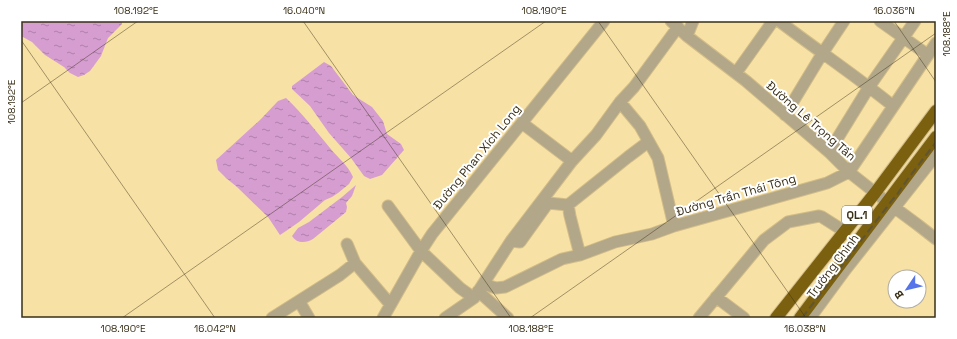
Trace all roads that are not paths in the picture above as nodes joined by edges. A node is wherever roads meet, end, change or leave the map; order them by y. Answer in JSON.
{"nodes":[{"id":1,"x":604,"y":21,"type":"edge"},
{"id":2,"x":693,"y":21,"type":"edge"},
{"id":3,"x":774,"y":21,"type":"edge"},
{"id":4,"x":778,"y":21,"type":"edge"},
{"id":5,"x":844,"y":21,"type":"edge"},
{"id":6,"x":880,"y":21,"type":"edge"},
{"id":7,"x":915,"y":21,"type":"edge"},
{"id":8,"x":675,"y":24,"type":"edge"},
{"id":9,"x":687,"y":36,"type":"junction"},
{"id":10,"x":903,"y":38,"type":"junction"},
{"id":11,"x":936,"y":43,"type":"edge"},
{"id":12,"x":822,"y":54,"type":"junction"},
{"id":13,"x":928,"y":55,"type":"junction"},
{"id":14,"x":736,"y":73,"type":"junction"},
{"id":15,"x":869,"y":87,"type":"junction"},
{"id":16,"x":620,"y":102,"type":"junction"},
{"id":17,"x":893,"y":106,"type":"junction"},
{"id":18,"x":936,"y":111,"type":"edge"},
{"id":19,"x":785,"y":115,"type":"junction"},
{"id":20,"x":522,"y":122,"type":"junction"},
{"id":21,"x":936,"y":137,"type":"edge"},
{"id":22,"x":648,"y":142,"type":"junction"},
{"id":23,"x":829,"y":152,"type":"junction"},
{"id":24,"x":936,"y":155,"type":"edge"},
{"id":25,"x":572,"y":161,"type":"junction"},
{"id":26,"x":849,"y":172,"type":"junction"},
{"id":27,"x":875,"y":192,"type":"junction"},
{"id":28,"x":568,"y":205,"type":"junction"},
{"id":29,"x":891,"y":205,"type":"junction"},
{"id":30,"x":388,"y":206,"type":"dead end"},
{"id":31,"x":674,"y":226,"type":"junction"},
{"id":32,"x":844,"y":231,"type":"junction"},
{"id":33,"x":936,"y":239,"type":"edge"},
{"id":34,"x":511,"y":241,"type":"junction"},
{"id":35,"x":346,"y":244,"type":"dead end"},
{"id":36,"x":421,"y":251,"type":"junction"},
{"id":37,"x":580,"y":255,"type":"junction"},
{"id":38,"x":355,"y":263,"type":"junction"},
{"id":39,"x":478,"y":291,"type":"junction"},
{"id":40,"x":716,"y":297,"type":"junction"},
{"id":41,"x":299,"y":301,"type":"junction"},
{"id":42,"x":390,"y":304,"type":"junction"},
{"id":43,"x":447,"y":317,"type":"edge"},
{"id":44,"x":700,"y":317,"type":"edge"},
{"id":45,"x":272,"y":318,"type":"edge"},
{"id":46,"x":309,"y":318,"type":"edge"},
{"id":47,"x":382,"y":318,"type":"edge"},
{"id":48,"x":508,"y":318,"type":"edge"},
{"id":49,"x":744,"y":318,"type":"edge"},
{"id":50,"x":776,"y":318,"type":"edge"},
{"id":51,"x":800,"y":318,"type":"edge"},
{"id":52,"x":810,"y":318,"type":"edge"}],
"edges":[{"from":1,"to":20,"type":"street","name":"Đường Phan Xích Long"},
{"from":2,"to":9,"type":"street"},
{"from":3,"to":14,"type":"street"},
{"from":4,"to":12,"type":"street"},
{"from":5,"to":12,"type":"street"},
{"from":6,"to":10,"type":"street"},
{"from":7,"to":10,"type":"street"},
{"from":8,"to":9,"type":"street","name":"Đường Lê Trọng Tấn"},
{"from":8,"to":16,"type":"street"},
{"from":9,"to":14,"type":"street","name":"Đường Lê Trọng Tấn"},
{"from":10,"to":13,"type":"street"},
{"from":10,"to":15,"type":"street"},
{"from":11,"to":13,"type":"street","name":"Đường Trần Thái Tông"},
{"from":12,"to":15,"type":"street"},
{"from":12,"to":19,"type":"street"},
{"from":13,"to":17,"type":"street","name":"Đường Trần Thái Tông"},
{"from":14,"to":19,"type":"street","name":"Đường Lê Trọng Tấn"},
{"from":15,"to":17,"type":"street"},
{"from":15,"to":23,"type":"street"},
{"from":16,"to":22,"type":"street"},
{"from":16,"to":25,"type":"street"},
{"from":17,"to":26,"type":"street","name":"Đường Trần Thái Tông"},
{"from":18,"to":27,"type":"highway","number":"QL.1"},
{"from":19,"to":23,"type":"street","name":"Đường Lê Trọng Tấn"},
{"from":20,"to":25,"type":"street"},
{"from":20,"to":36,"type":"street","name":"Đường Phan Xích Long"},
{"from":21,"to":29,"type":"highway","number":"QL.1"},
{"from":22,"to":28,"type":"street"},
{"from":22,"to":31,"type":"street"},
{"from":23,"to":26,"type":"street","name":"Đường Lê Trọng Tấn"},
{"from":24,"to":29,"type":"street","name":"Trường Chinh"},
{"from":25,"to":34,"type":"street"},
{"from":26,"to":27,"type":"street","name":"Đường Lê Trọng Tấn"},
{"from":26,"to":31,"type":"street","name":"Đường Trần Thái Tông"},
{"from":27,"to":29,"type":"street","name":"Đường Lê Trọng Tấn"},
{"from":27,"to":32,"type":"highway","number":"QL.1"},
{"from":28,"to":34,"type":"street"},
{"from":28,"to":37,"type":"street"},
{"from":29,"to":33,"type":"street","name":"Đường Lê Trọng Tấn"},
{"from":29,"to":51,"type":"highway","number":"QL.1"},
{"from":29,"to":52,"type":"street","name":"Trường Chinh"},
{"from":30,"to":36,"type":"street"},
{"from":31,"to":37,"type":"street","name":"Đường Trần Thái Tông"},
{"from":32,"to":40,"type":"street"},
{"from":32,"to":50,"type":"highway","number":"QL.1"},
{"from":34,"to":39,"type":"street"},
{"from":35,"to":38,"type":"street"},
{"from":36,"to":39,"type":"street"},
{"from":36,"to":42,"type":"street","name":"Đường Phan Xích Long"},
{"from":37,"to":39,"type":"street","name":"Đường Trần Thái Tông"},
{"from":38,"to":41,"type":"street"},
{"from":38,"to":42,"type":"street"},
{"from":39,"to":43,"type":"street"},
{"from":39,"to":48,"type":"street"},
{"from":40,"to":44,"type":"street"},
{"from":40,"to":49,"type":"street"},
{"from":41,"to":45,"type":"street"},
{"from":41,"to":46,"type":"street"},
{"from":42,"to":47,"type":"street","name":"Đường Phan Xích Long"}]}
